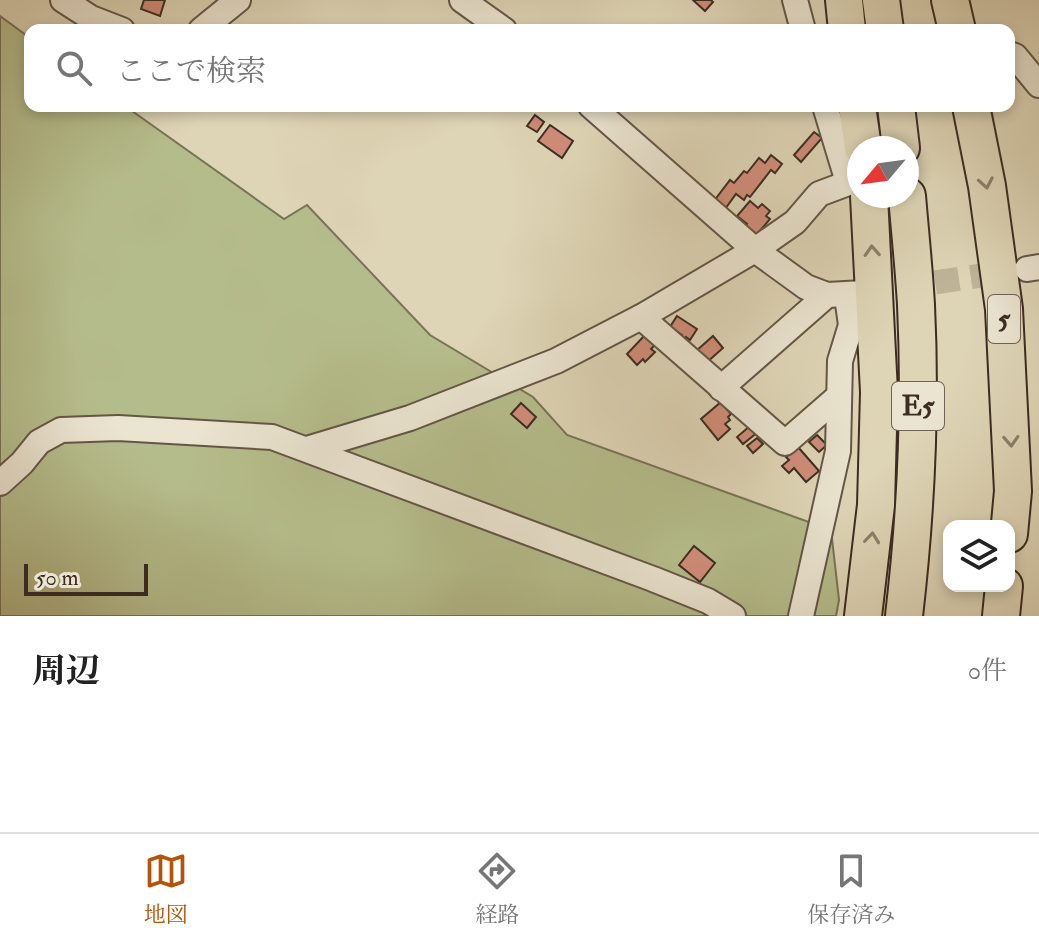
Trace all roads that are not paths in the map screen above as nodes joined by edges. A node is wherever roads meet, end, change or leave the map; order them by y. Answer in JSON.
{"nodes":[{"id":1,"x":63,"y":0,"type":"edge"},
{"id":2,"x":238,"y":0,"type":"edge"},
{"id":3,"x":462,"y":0,"type":"edge"},
{"id":4,"x":795,"y":0,"type":"edge"},
{"id":5,"x":844,"y":0,"type":"edge"},
{"id":6,"x":881,"y":0,"type":"edge"},
{"id":7,"x":950,"y":0,"type":"edge"},
{"id":8,"x":93,"y":9,"type":"edge"},
{"id":9,"x":114,"y":24,"type":"edge"},
{"id":10,"x":208,"y":24,"type":"edge"},
{"id":11,"x":496,"y":24,"type":"edge"},
{"id":12,"x":801,"y":24,"type":"edge"},
{"id":13,"x":846,"y":24,"type":"edge"},
{"id":14,"x":884,"y":24,"type":"edge"},
{"id":15,"x":956,"y":24,"type":"edge"},
{"id":16,"x":1015,"y":56,"type":"edge"},
{"id":17,"x":1039,"y":85,"type":"edge"},
{"id":18,"x":598,"y":112,"type":"edge"},
{"id":19,"x":827,"y":112,"type":"edge"},
{"id":20,"x":858,"y":112,"type":"edge"},
{"id":21,"x":897,"y":112,"type":"edge"},
{"id":22,"x":972,"y":112,"type":"edge"},
{"id":23,"x":861,"y":136,"type":"edge"},
{"id":24,"x":900,"y":136,"type":"edge"},
{"id":25,"x":847,"y":159,"type":"edge"},
{"id":26,"x":847,"y":188,"type":"edge"},
{"id":27,"x":860,"y":208,"type":"edge"},
{"id":28,"x":908,"y":208,"type":"edge"},
{"id":29,"x":755,"y":250,"type":"junction"},
{"id":30,"x":846,"y":295,"type":"junction"},
{"id":31,"x":641,"y":317,"type":"junction"},
{"id":32,"x":721,"y":388,"type":"junction"},
{"id":33,"x":839,"y":396,"type":"junction"},
{"id":34,"x":307,"y":449,"type":"junction"},
{"id":35,"x":0,"y":483,"type":"edge"},
{"id":36,"x":1010,"y":520,"type":"edge"},
{"id":37,"x":1003,"y":592,"type":"edge"},
{"id":38,"x":733,"y":616,"type":"edge"},
{"id":39,"x":801,"y":616,"type":"edge"},
{"id":40,"x":863,"y":616,"type":"edge"},
{"id":41,"x":904,"y":616,"type":"edge"},
{"id":42,"x":1001,"y":616,"type":"edge"}],
"edges":[{"from":1,"to":8,"type":"street"},
{"from":2,"to":10,"type":"street"},
{"from":3,"to":11,"type":"street"},
{"from":4,"to":12,"type":"street"},
{"from":5,"to":13,"type":"highway"},
{"from":6,"to":14,"type":"highway"},
{"from":7,"to":15,"type":"highway"},
{"from":8,"to":9,"type":"street"},
{"from":16,"to":17,"type":"street"},
{"from":18,"to":29,"type":"street"},
{"from":19,"to":25,"type":"street"},
{"from":20,"to":23,"type":"highway"},
{"from":21,"to":24,"type":"highway"},
{"from":22,"to":36,"type":"highway","number":"5","one_way":true},
{"from":26,"to":29,"type":"street"},
{"from":40,"to":27,"type":"highway","one_way":true},
{"from":28,"to":41,"type":"highway","number":"E5"},
{"from":29,"to":30,"type":"street"},
{"from":29,"to":31,"type":"street"},
{"from":30,"to":32,"type":"street"},
{"from":30,"to":33,"type":"street"},
{"from":31,"to":32,"type":"street"},
{"from":31,"to":34,"type":"street"},
{"from":32,"to":33,"type":"street"},
{"from":33,"to":39,"type":"street"},
{"from":34,"to":35,"type":"street"},
{"from":34,"to":38,"type":"street"},
{"from":37,"to":42,"type":"highway"}]}
